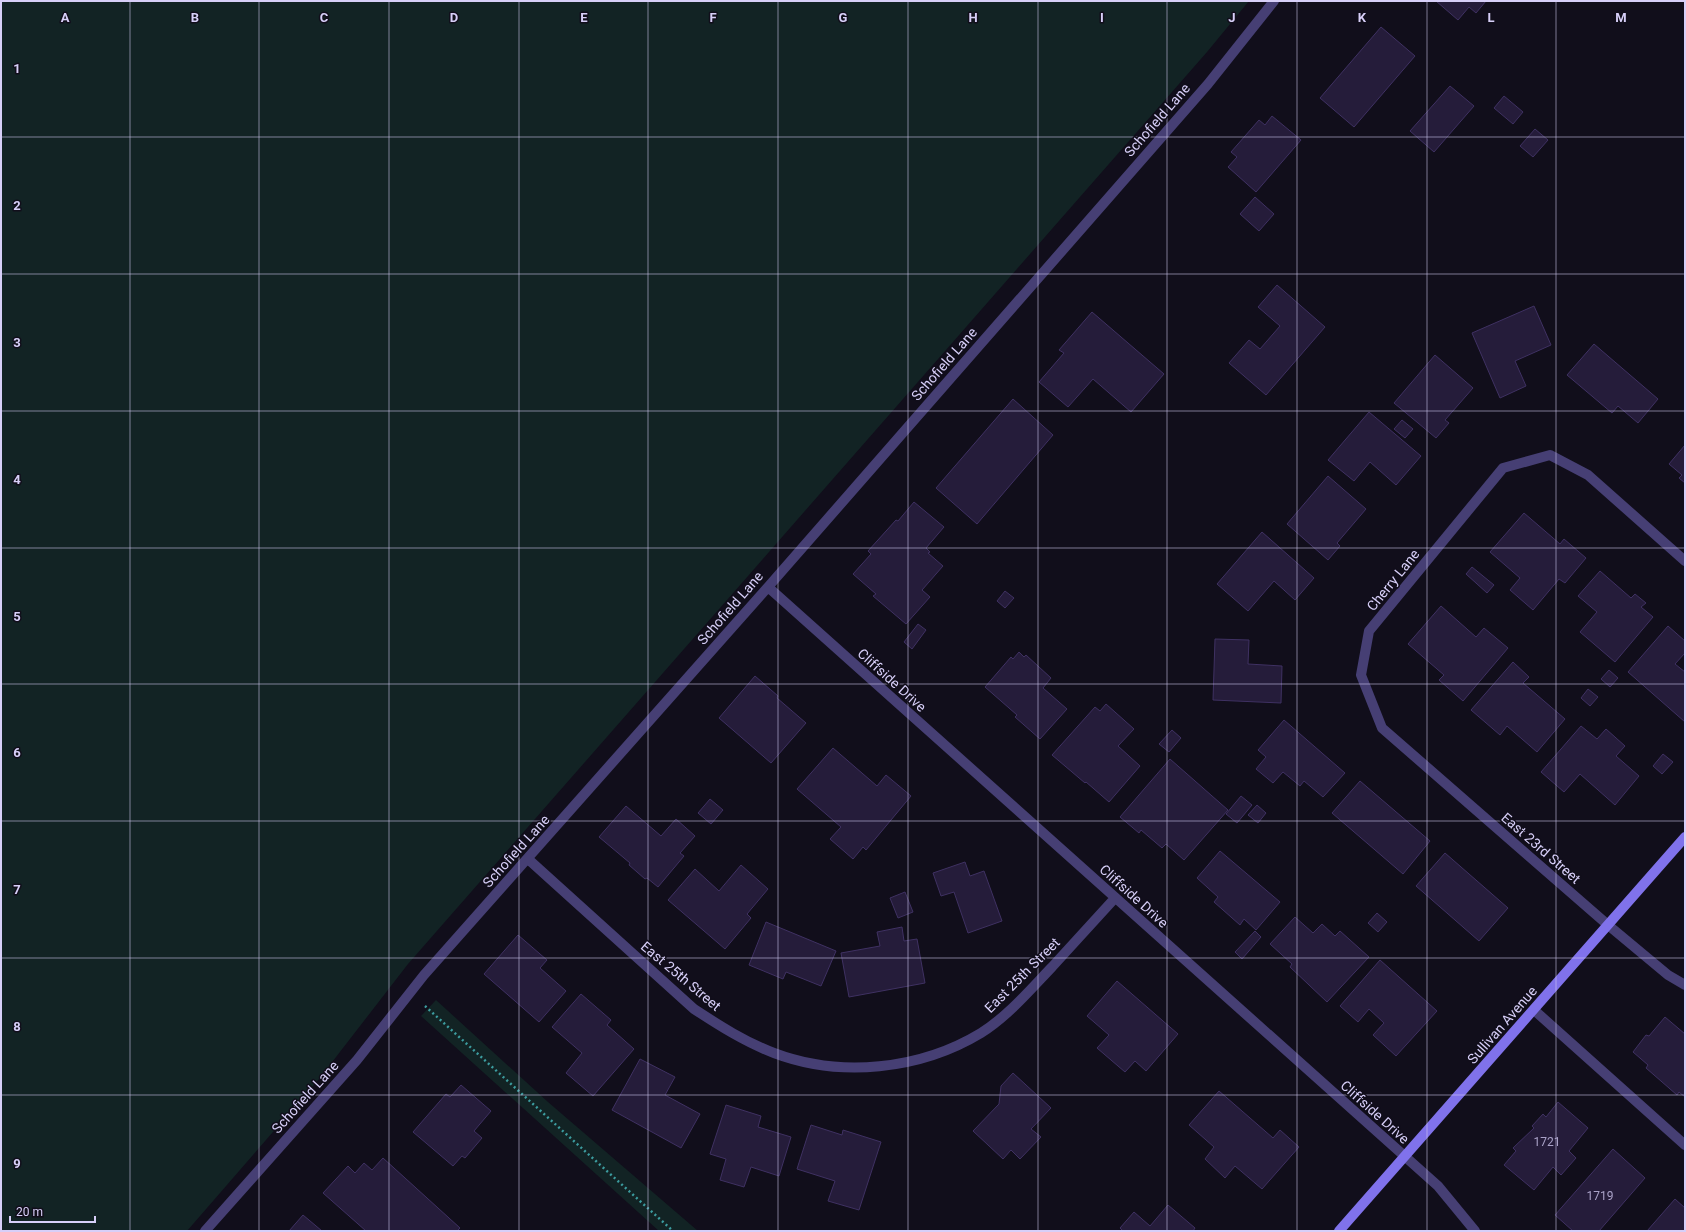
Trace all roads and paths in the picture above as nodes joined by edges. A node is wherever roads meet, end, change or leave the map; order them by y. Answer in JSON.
{"nodes":[{"id":1,"x":1274,"y":1,"type":"edge"},
{"id":2,"x":1685,"y":561,"type":"edge"},
{"id":3,"x":768,"y":587,"type":"junction"},
{"id":4,"x":1382,"y":728,"type":"joint"},
{"id":5,"x":1685,"y":837,"type":"edge"},
{"id":6,"x":528,"y":859,"type":"junction"},
{"id":7,"x":1115,"y":898,"type":"junction"},
{"id":8,"x":1608,"y":925,"type":"junction"},
{"id":9,"x":1685,"y":985,"type":"edge"},
{"id":10,"x":410,"y":993,"type":"junction"},
{"id":11,"x":1534,"y":1010,"type":"junction"},
{"id":12,"x":1685,"y":1144,"type":"edge"},
{"id":13,"x":1405,"y":1156,"type":"junction"},
{"id":14,"x":205,"y":1231,"type":"edge"},
{"id":15,"x":673,"y":1231,"type":"edge"},
{"id":16,"x":1339,"y":1231,"type":"edge"},
{"id":17,"x":1475,"y":1231,"type":"edge"}],
"edges":[{"from":1,"to":3,"type":"street","name":"Schofield Lane"},
{"from":2,"to":4,"type":"street","name":"Cherry Lane"},
{"from":3,"to":6,"type":"street","name":"Schofield Lane"},
{"from":3,"to":7,"type":"street","name":"Cliffside Drive"},
{"from":4,"to":8,"type":"street","name":"East 23rd Street"},
{"from":5,"to":8,"type":"main road","name":"Sullivan Avenue"},
{"from":6,"to":7,"type":"street","name":"East 25th Street"},
{"from":6,"to":10,"type":"street","name":"Schofield Lane"},
{"from":7,"to":13,"type":"street","name":"Cliffside Drive"},
{"from":8,"to":9,"type":"street","name":"East 23rd Street"},
{"from":8,"to":11,"type":"main road","name":"Sullivan Avenue"},
{"from":10,"to":14,"type":"street","name":"Schofield Lane"},
{"from":10,"to":15,"type":"path"},
{"from":11,"to":12,"type":"street"},
{"from":11,"to":13,"type":"main road","name":"Sullivan Avenue"},
{"from":13,"to":16,"type":"main road","name":"Sullivan Avenue"},
{"from":13,"to":17,"type":"street","name":"Cliffside Drive"}]}
